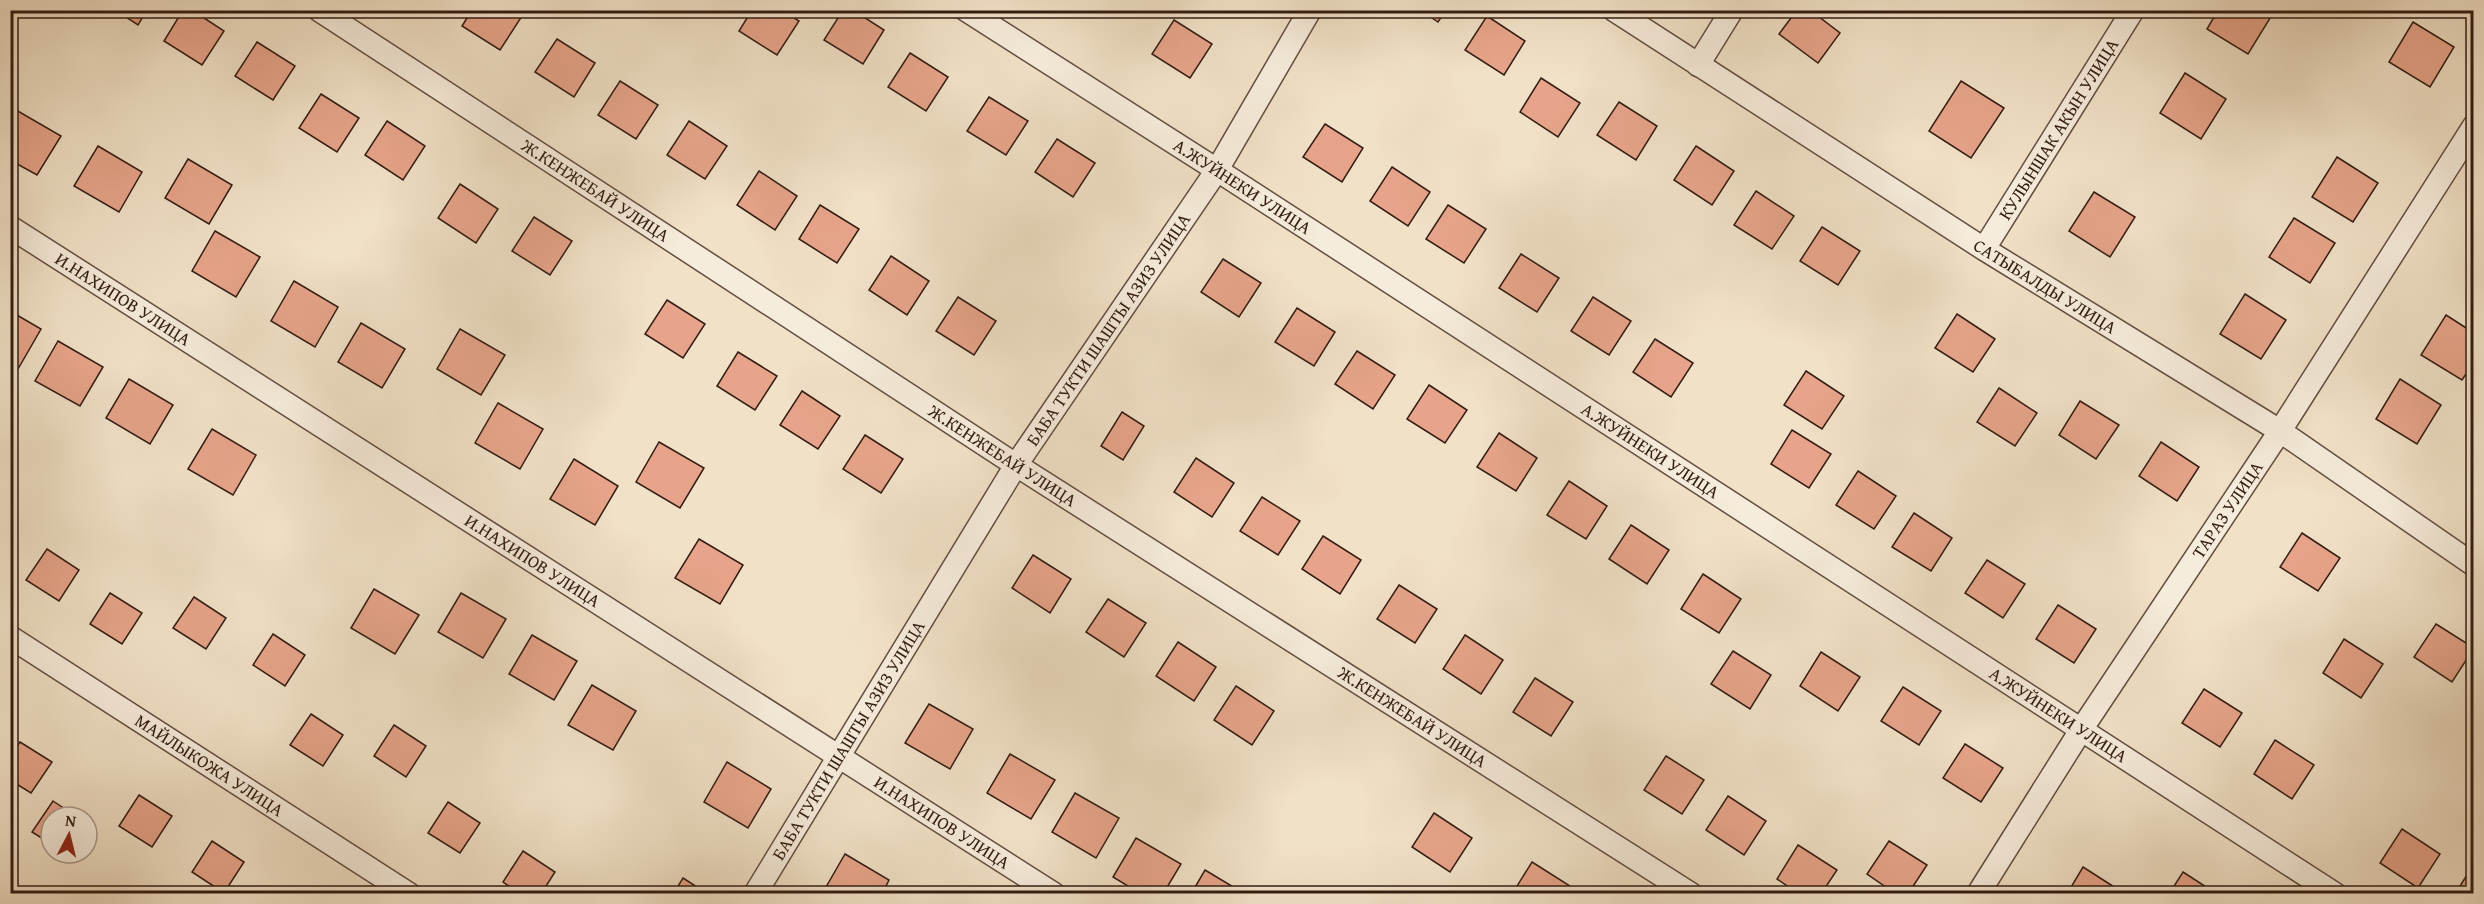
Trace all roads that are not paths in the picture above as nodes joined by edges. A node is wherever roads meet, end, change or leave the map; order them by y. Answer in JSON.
{"nodes":[{"id":1,"x":319,"y":10,"type":"edge"},
{"id":2,"x":966,"y":10,"type":"edge"},
{"id":3,"x":1310,"y":10,"type":"edge"},
{"id":4,"x":1614,"y":10,"type":"edge"},
{"id":5,"x":1732,"y":10,"type":"edge"},
{"id":6,"x":2133,"y":10,"type":"edge"},
{"id":7,"x":1698,"y":65,"type":"junction"},
{"id":8,"x":2474,"y":126,"type":"edge"},
{"id":9,"x":1217,"y":170,"type":"junction"},
{"id":10,"x":10,"y":227,"type":"edge"},
{"id":11,"x":1984,"y":249,"type":"junction"},
{"id":12,"x":2280,"y":431,"type":"junction"},
{"id":13,"x":1016,"y":465,"type":"junction"},
{"id":14,"x":2474,"y":565,"type":"edge"},
{"id":15,"x":10,"y":637,"type":"edge"},
{"id":16,"x":2081,"y":730,"type":"junction"},
{"id":17,"x":839,"y":755,"type":"junction"},
{"id":18,"x":409,"y":894,"type":"edge"},
{"id":19,"x":755,"y":894,"type":"edge"},
{"id":20,"x":1054,"y":894,"type":"edge"},
{"id":21,"x":1691,"y":894,"type":"edge"},
{"id":22,"x":1978,"y":894,"type":"edge"},
{"id":23,"x":2335,"y":894,"type":"edge"}],
"edges":[{"from":1,"to":13,"type":"street","name":"Ж.КЕНЖЕБАЙ УЛИЦА"},
{"from":2,"to":9,"type":"street","name":"А.ЖУЙНЕКИ УЛИЦА"},
{"from":3,"to":9,"type":"street","name":"БАБА ТУКТИ ШАШТЫ АЗИЗ УЛИЦА"},
{"from":4,"to":7,"type":"street","name":"САТЫБАЛДЫ УЛИЦА"},
{"from":5,"to":7,"type":"street"},
{"from":6,"to":11,"type":"street","name":"КУЛЫНШАК АКЫН УЛИЦА"},
{"from":7,"to":11,"type":"street","name":"САТЫБАЛДЫ УЛИЦА"},
{"from":8,"to":12,"type":"street","name":"ТАРАЗ УЛИЦА"},
{"from":9,"to":13,"type":"street","name":"БАБА ТУКТИ ШАШТЫ АЗИЗ УЛИЦА"},
{"from":9,"to":16,"type":"street","name":"А.ЖУЙНЕКИ УЛИЦА"},
{"from":10,"to":17,"type":"street","name":"И.НАХИПОВ УЛИЦА"},
{"from":11,"to":12,"type":"street","name":"САТЫБАЛДЫ УЛИЦА"},
{"from":12,"to":14,"type":"street","name":"САТЫБАЛДЫ УЛИЦА"},
{"from":12,"to":16,"type":"street","name":"ТАРАЗ УЛИЦА"},
{"from":13,"to":17,"type":"street","name":"БАБА ТУКТИ ШАШТЫ АЗИЗ УЛИЦА"},
{"from":13,"to":21,"type":"street","name":"Ж.КЕНЖЕБАЙ УЛИЦА"},
{"from":15,"to":18,"type":"street","name":"МАЙЛЫКОЖА УЛИЦА"},
{"from":16,"to":22,"type":"street","name":"ТАРАЗ УЛИЦА"},
{"from":16,"to":23,"type":"street","name":"А.ЖУЙНЕКИ УЛИЦА"},
{"from":17,"to":19,"type":"street","name":"БАБА ТУКТИ ШАШТЫ АЗИЗ УЛИЦА"},
{"from":17,"to":20,"type":"street","name":"И.НАХИПОВ УЛИЦА"}]}
